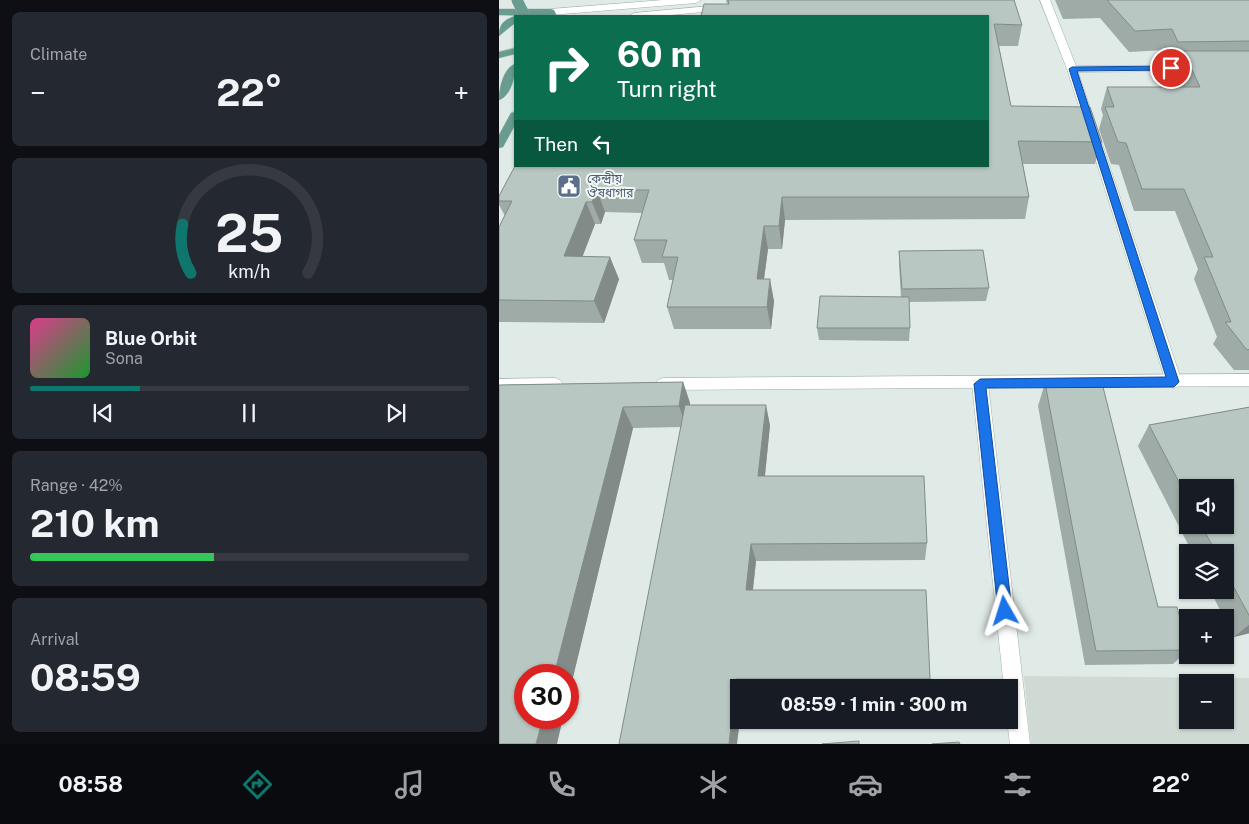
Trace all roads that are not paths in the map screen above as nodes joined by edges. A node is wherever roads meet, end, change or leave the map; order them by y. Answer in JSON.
{"nodes":[{"id":1,"x":517,"y":0,"type":"edge"},
{"id":2,"x":696,"y":0,"type":"edge"},
{"id":3,"x":1045,"y":0,"type":"edge"},
{"id":4,"x":729,"y":8,"type":"edge"},
{"id":5,"x":550,"y":11,"type":"edge"},
{"id":6,"x":499,"y":12,"type":"edge"},
{"id":7,"x":524,"y":15,"type":"edge"},
{"id":8,"x":530,"y":15,"type":"edge"},
{"id":9,"x":646,"y":15,"type":"edge"},
{"id":10,"x":514,"y":20,"type":"edge"},
{"id":11,"x":499,"y":35,"type":"edge"},
{"id":12,"x":514,"y":51,"type":"edge"},
{"id":13,"x":499,"y":55,"type":"edge"},
{"id":14,"x":1210,"y":68,"type":"edge"},
{"id":15,"x":514,"y":69,"type":"edge"},
{"id":16,"x":1072,"y":69,"type":"junction"},
{"id":17,"x":499,"y":97,"type":"edge"},
{"id":18,"x":514,"y":117,"type":"edge"},
{"id":19,"x":499,"y":145,"type":"edge"},
{"id":20,"x":1249,"y":380,"type":"edge"},
{"id":21,"x":1174,"y":382,"type":"junction"},
{"id":22,"x":499,"y":384,"type":"edge"},
{"id":23,"x":568,"y":384,"type":"edge"},
{"id":24,"x":646,"y":384,"type":"edge"},
{"id":25,"x":980,"y":384,"type":"junction"},
{"id":26,"x":1020,"y":744,"type":"edge"}],
"edges":[{"from":1,"to":7,"type":"main road","bridge":true},
{"from":2,"to":5,"type":"street"},
{"from":3,"to":16,"type":"street"},
{"from":4,"to":9,"type":"street"},
{"from":5,"to":6,"type":"main road"},
{"from":5,"to":8,"type":"main road"},
{"from":10,"to":11,"type":"main road"},
{"from":12,"to":13,"type":"main road"},
{"from":14,"to":16,"type":"street"},
{"from":15,"to":17,"type":"main road"},
{"from":16,"to":21,"type":"street"},
{"from":18,"to":19,"type":"main road"},
{"from":20,"to":21,"type":"street"},
{"from":21,"to":25,"type":"street"},
{"from":22,"to":23,"type":"street"},
{"from":24,"to":25,"type":"street"},
{"from":25,"to":26,"type":"street"}]}
